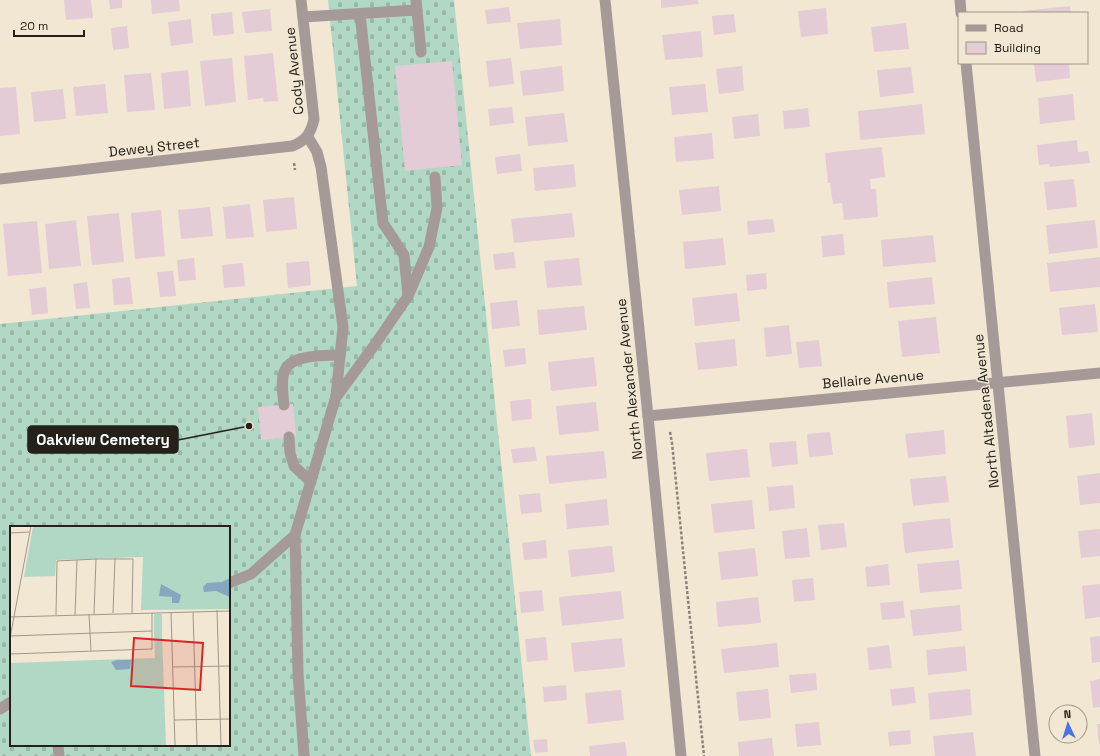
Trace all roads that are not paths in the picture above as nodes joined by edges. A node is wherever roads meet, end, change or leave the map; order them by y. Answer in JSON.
{"nodes":[{"id":1,"x":301,"y":0,"type":"edge"},
{"id":2,"x":605,"y":0,"type":"edge"},
{"id":3,"x":960,"y":0,"type":"edge"},
{"id":4,"x":416,"y":5,"type":"edge"},
{"id":5,"x":961,"y":12,"type":"edge"},
{"id":6,"x":360,"y":14,"type":"junction"},
{"id":7,"x":303,"y":17,"type":"junction"},
{"id":8,"x":421,"y":52,"type":"dead end"},
{"id":9,"x":966,"y":64,"type":"edge"},
{"id":10,"x":308,"y":137,"type":"junction"},
{"id":11,"x":435,"y":177,"type":"dead end"},
{"id":12,"x":0,"y":179,"type":"edge"},
{"id":13,"x":408,"y":296,"type":"junction"},
{"id":14,"x":340,"y":355,"type":"junction"},
{"id":15,"x":1100,"y":373,"type":"edge"},
{"id":16,"x":998,"y":382,"type":"junction"},
{"id":17,"x":336,"y":396,"type":"junction"},
{"id":18,"x":284,"y":405,"type":"dead end"},
{"id":19,"x":648,"y":416,"type":"junction"},
{"id":20,"x":289,"y":437,"type":"dead end"},
{"id":21,"x":311,"y":482,"type":"junction"},
{"id":22,"x":295,"y":535,"type":"junction"},
{"id":23,"x":230,"y":584,"type":"edge"},
{"id":24,"x":10,"y":703,"type":"edge"},
{"id":25,"x":0,"y":709,"type":"edge"},
{"id":26,"x":58,"y":746,"type":"edge"},
{"id":27,"x":59,"y":756,"type":"edge"},
{"id":28,"x":304,"y":756,"type":"edge"},
{"id":29,"x":681,"y":756,"type":"edge"},
{"id":30,"x":1035,"y":756,"type":"edge"}],
"edges":[{"from":1,"to":7,"type":"street","name":"Cody Avenue"},
{"from":2,"to":19,"type":"street","name":"North Alexander Avenue"},
{"from":3,"to":5,"type":"street"},
{"from":4,"to":6,"type":"street"},
{"from":4,"to":8,"type":"street"},
{"from":6,"to":7,"type":"street"},
{"from":6,"to":13,"type":"street"},
{"from":7,"to":10,"type":"street","name":"Cody Avenue"},
{"from":9,"to":16,"type":"street","name":"North Altadena Avenue"},
{"from":10,"to":12,"type":"street","name":"Dewey Street"},
{"from":10,"to":14,"type":"street"},
{"from":11,"to":13,"type":"street"},
{"from":13,"to":17,"type":"street"},
{"from":14,"to":17,"type":"street"},
{"from":14,"to":18,"type":"street"},
{"from":15,"to":16,"type":"street","name":"Bellaire Avenue"},
{"from":16,"to":19,"type":"street","name":"Bellaire Avenue"},
{"from":16,"to":30,"type":"street","name":"North Altadena Avenue"},
{"from":17,"to":21,"type":"street"},
{"from":19,"to":29,"type":"street","name":"North Alexander Avenue"},
{"from":20,"to":21,"type":"street"},
{"from":21,"to":22,"type":"street"},
{"from":22,"to":23,"type":"street"},
{"from":22,"to":28,"type":"street"},
{"from":24,"to":25,"type":"street"},
{"from":26,"to":27,"type":"street"}]}
